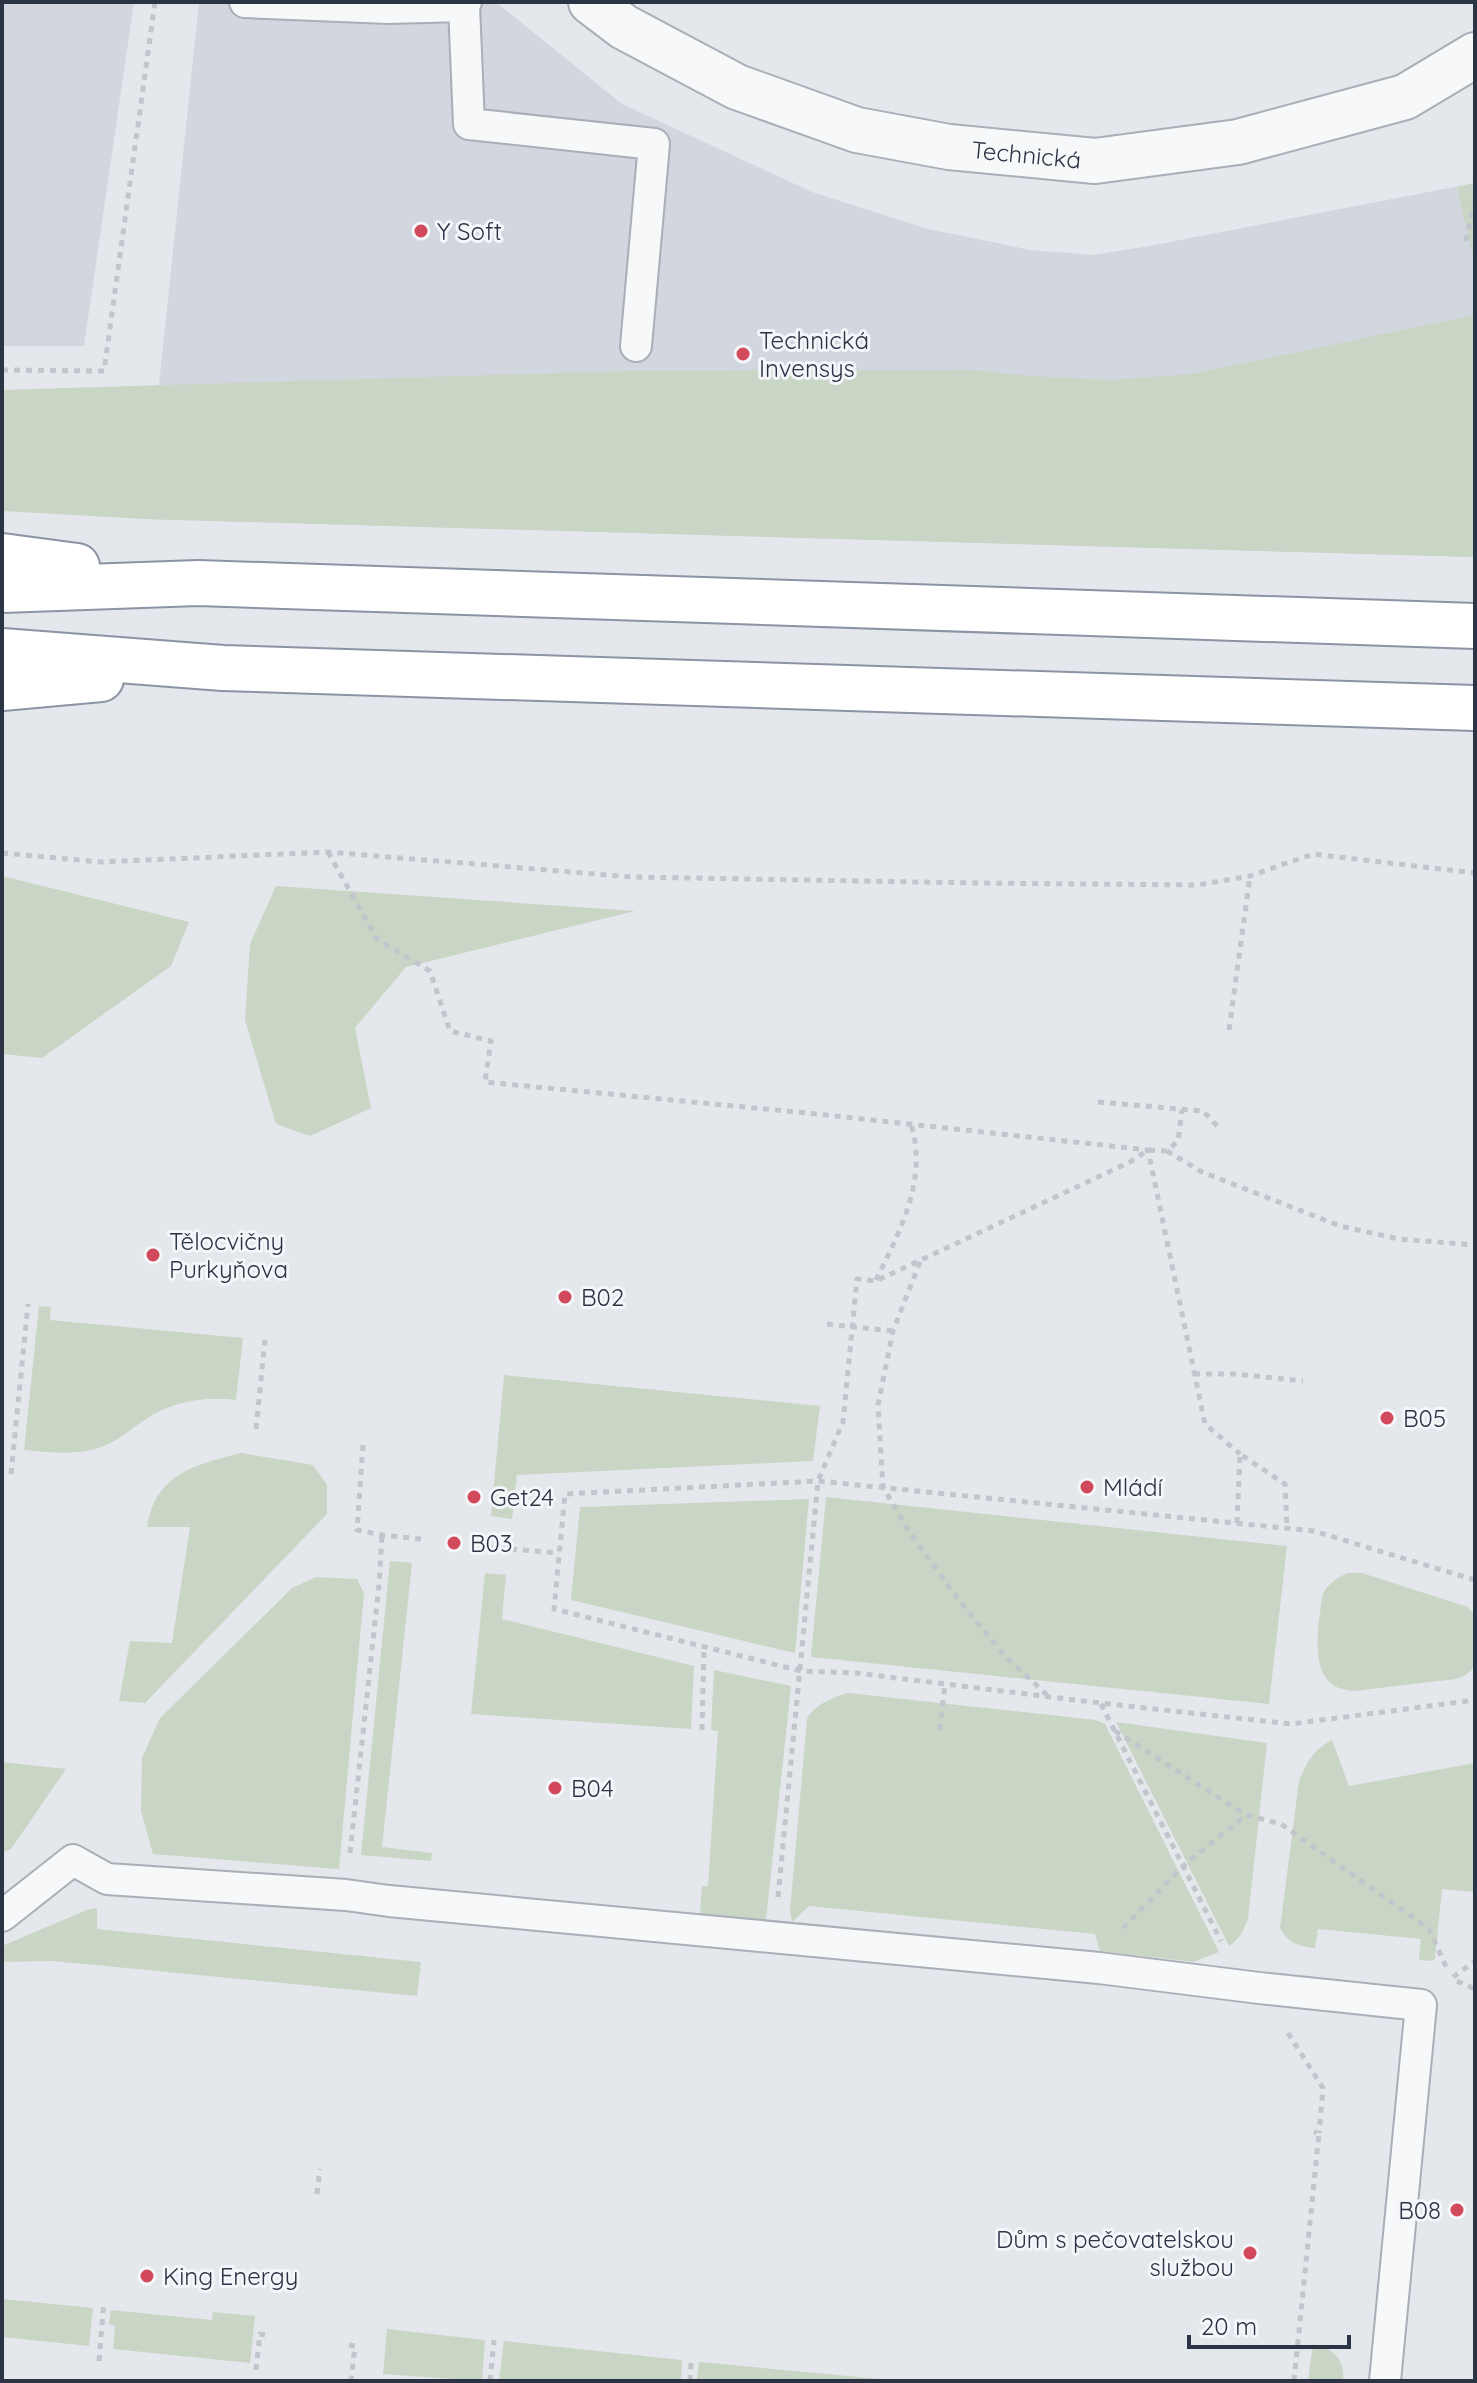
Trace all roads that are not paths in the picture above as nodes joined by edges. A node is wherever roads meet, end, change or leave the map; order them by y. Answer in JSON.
{"nodes":[{"id":1,"x":245,"y":2,"type":"edge"},
{"id":2,"x":591,"y":2,"type":"edge"},
{"id":3,"x":465,"y":4,"type":"edge"},
{"id":4,"x":1475,"y":56,"type":"edge"},
{"id":5,"x":636,"y":346,"type":"dead end"},
{"id":6,"x":2,"y":556,"type":"edge"},
{"id":7,"x":198,"y":583,"type":"junction"},
{"id":8,"x":2,"y":590,"type":"edge"},
{"id":9,"x":1475,"y":626,"type":"edge"},
{"id":10,"x":2,"y":651,"type":"edge"},
{"id":11,"x":223,"y":668,"type":"junction"},
{"id":12,"x":2,"y":688,"type":"edge"},
{"id":13,"x":1475,"y":708,"type":"edge"},
{"id":14,"x":2,"y":1916,"type":"edge"},
{"id":15,"x":1385,"y":2381,"type":"edge"}],
"edges":[{"from":1,"to":3,"type":"lane"},
{"from":2,"to":4,"type":"street","name":"Technická"},
{"from":3,"to":5,"type":"lane"},
{"from":6,"to":7,"type":"highway"},
{"from":7,"to":8,"type":"highway"},
{"from":7,"to":9,"type":"highway"},
{"from":10,"to":11,"type":"highway"},
{"from":11,"to":12,"type":"highway"},
{"from":11,"to":13,"type":"highway"},
{"from":14,"to":15,"type":"lane"}]}
